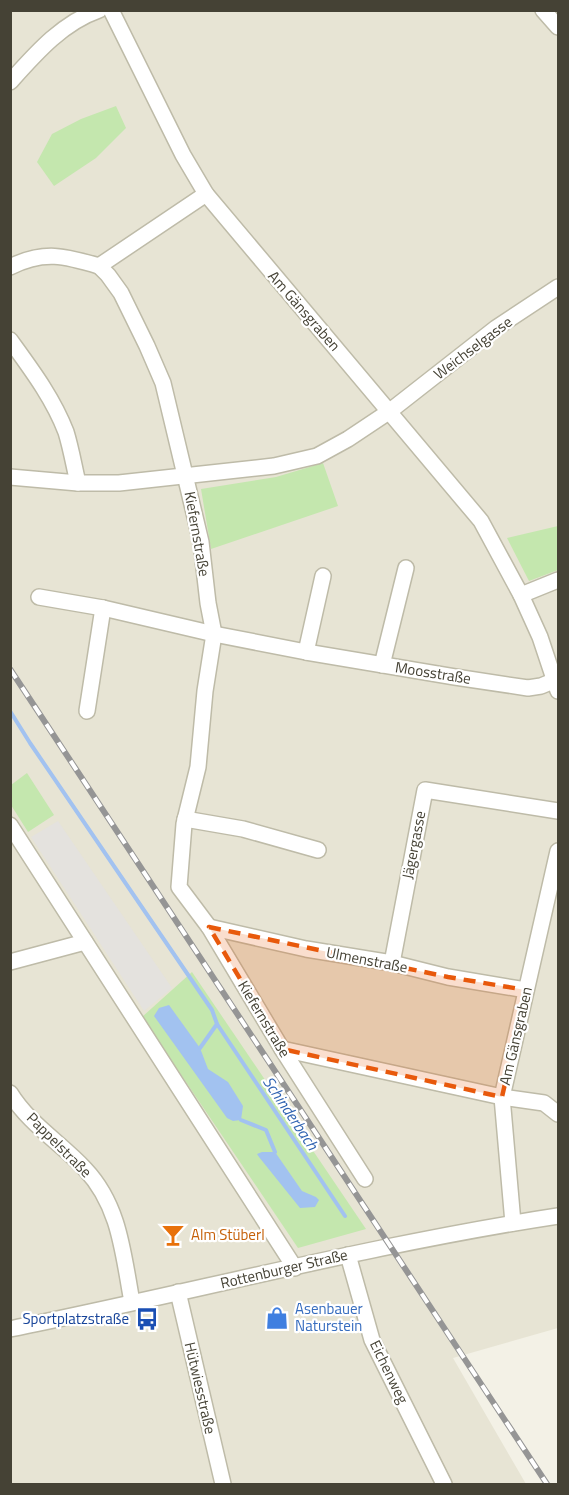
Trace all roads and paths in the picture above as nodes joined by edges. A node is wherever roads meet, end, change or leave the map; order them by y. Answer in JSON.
{"nodes":[{"id":1,"x":99,"y":10,"type":"edge"},
{"id":2,"x":111,"y":10,"type":"edge"},
{"id":3,"x":543,"y":10,"type":"edge"},
{"id":4,"x":558,"y":27,"type":"edge"},
{"id":5,"x":10,"y":82,"type":"edge"},
{"id":6,"x":206,"y":194,"type":"junction"},
{"id":7,"x":99,"y":266,"type":"junction"},
{"id":8,"x":10,"y":267,"type":"edge"},
{"id":9,"x":558,"y":287,"type":"edge"},
{"id":10,"x":10,"y":340,"type":"edge"},
{"id":11,"x":390,"y":411,"type":"junction"},
{"id":12,"x":186,"y":476,"type":"junction"},
{"id":13,"x":10,"y":477,"type":"edge"},
{"id":14,"x":78,"y":483,"type":"junction"},
{"id":15,"x":406,"y":568,"type":"dead end"},
{"id":16,"x":323,"y":576,"type":"dead end"},
{"id":17,"x":558,"y":580,"type":"edge"},
{"id":18,"x":521,"y":595,"type":"junction"},
{"id":19,"x":39,"y":597,"type":"dead end"},
{"id":20,"x":103,"y":608,"type":"junction"},
{"id":21,"x":214,"y":634,"type":"junction"},
{"id":22,"x":306,"y":652,"type":"junction"},
{"id":23,"x":382,"y":665,"type":"junction"},
{"id":24,"x":558,"y":683,"type":"edge"},
{"id":25,"x":87,"y":711,"type":"dead end"},
{"id":26,"x":558,"y":811,"type":"edge"},
{"id":27,"x":185,"y":819,"type":"junction"},
{"id":28,"x":10,"y":825,"type":"edge"},
{"id":29,"x":318,"y":850,"type":"dead end"},
{"id":30,"x":558,"y":851,"type":"edge"},
{"id":31,"x":209,"y":927,"type":"junction"},
{"id":32,"x":85,"y":942,"type":"junction"},
{"id":33,"x":10,"y":962,"type":"edge"},
{"id":34,"x":392,"y":963,"type":"junction"},
{"id":35,"x":526,"y":990,"type":"junction"},
{"id":36,"x":282,"y":1049,"type":"junction"},
{"id":37,"x":10,"y":1093,"type":"edge"},
{"id":38,"x":502,"y":1097,"type":"junction"},
{"id":39,"x":558,"y":1114,"type":"edge"},
{"id":40,"x":364,"y":1179,"type":"dead end"},
{"id":41,"x":558,"y":1216,"type":"edge"},
{"id":42,"x":513,"y":1223,"type":"junction"},
{"id":43,"x":348,"y":1255,"type":"junction"},
{"id":44,"x":295,"y":1268,"type":"junction"},
{"id":45,"x":178,"y":1292,"type":"junction"},
{"id":46,"x":132,"y":1302,"type":"junction"},
{"id":47,"x":12,"y":1325,"type":"edge"},
{"id":48,"x":222,"y":1485,"type":"edge"},
{"id":49,"x":444,"y":1485,"type":"edge"}],
"edges":[{"from":1,"to":5,"type":"street"},
{"from":2,"to":6,"type":"street","name":"Am Gänsgraben"},
{"from":3,"to":4,"type":"street"},
{"from":6,"to":7,"type":"street"},
{"from":6,"to":11,"type":"street","name":"Am Gänsgraben"},
{"from":7,"to":8,"type":"street"},
{"from":7,"to":12,"type":"street","name":"Kiefernstraße"},
{"from":9,"to":11,"type":"street","name":"Weichselgasse"},
{"from":10,"to":14,"type":"street"},
{"from":11,"to":12,"type":"street","name":"Weichselgasse"},
{"from":11,"to":18,"type":"street","name":"Am Gänsgraben"},
{"from":12,"to":14,"type":"street","name":"Weichselgasse"},
{"from":12,"to":21,"type":"street","name":"Kiefernstraße"},
{"from":13,"to":14,"type":"street","name":"Weichselgasse"},
{"from":15,"to":23,"type":"street"},
{"from":16,"to":22,"type":"street"},
{"from":17,"to":18,"type":"street"},
{"from":18,"to":24,"type":"street","name":"Am Gänsgraben"},
{"from":19,"to":20,"type":"street","name":"Moosstraße"},
{"from":20,"to":21,"type":"street","name":"Moosstraße"},
{"from":20,"to":25,"type":"street"},
{"from":21,"to":22,"type":"street","name":"Moosstraße"},
{"from":21,"to":27,"type":"street","name":"Kiefernstraße"},
{"from":22,"to":23,"type":"street","name":"Moosstraße"},
{"from":23,"to":24,"type":"street","name":"Moosstraße"},
{"from":26,"to":34,"type":"street","name":"Jägergasse"},
{"from":27,"to":29,"type":"street"},
{"from":27,"to":31,"type":"street","name":"Kiefernstraße"},
{"from":28,"to":32,"type":"street"},
{"from":30,"to":35,"type":"street","name":"Am Gänsgraben"},
{"from":31,"to":34,"type":"street","name":"Ulmenstraße"},
{"from":31,"to":36,"type":"street","name":"Kiefernstraße"},
{"from":32,"to":33,"type":"street"},
{"from":32,"to":44,"type":"street"},
{"from":34,"to":35,"type":"street","name":"Ulmenstraße"},
{"from":35,"to":38,"type":"street","name":"Am Gänsgraben"},
{"from":36,"to":38,"type":"street"},
{"from":36,"to":40,"type":"street","name":"Kiefernstraße"},
{"from":37,"to":46,"type":"street","name":"Pappelstraße"},
{"from":38,"to":39,"type":"street"},
{"from":38,"to":42,"type":"street","name":"Am Gänsgraben"},
{"from":41,"to":42,"type":"street","name":"Rottenburger Straße"},
{"from":42,"to":43,"type":"street","name":"Rottenburger Straße"},
{"from":43,"to":44,"type":"street","name":"Rottenburger Straße"},
{"from":43,"to":49,"type":"street","name":"Eichenweg"},
{"from":44,"to":45,"type":"street","name":"Rottenburger Straße"},
{"from":45,"to":46,"type":"street","name":"Rottenburger Straße"},
{"from":45,"to":48,"type":"street","name":"Hütwiesstraße"},
{"from":46,"to":47,"type":"street","name":"Rottenburger Straße"}]}
